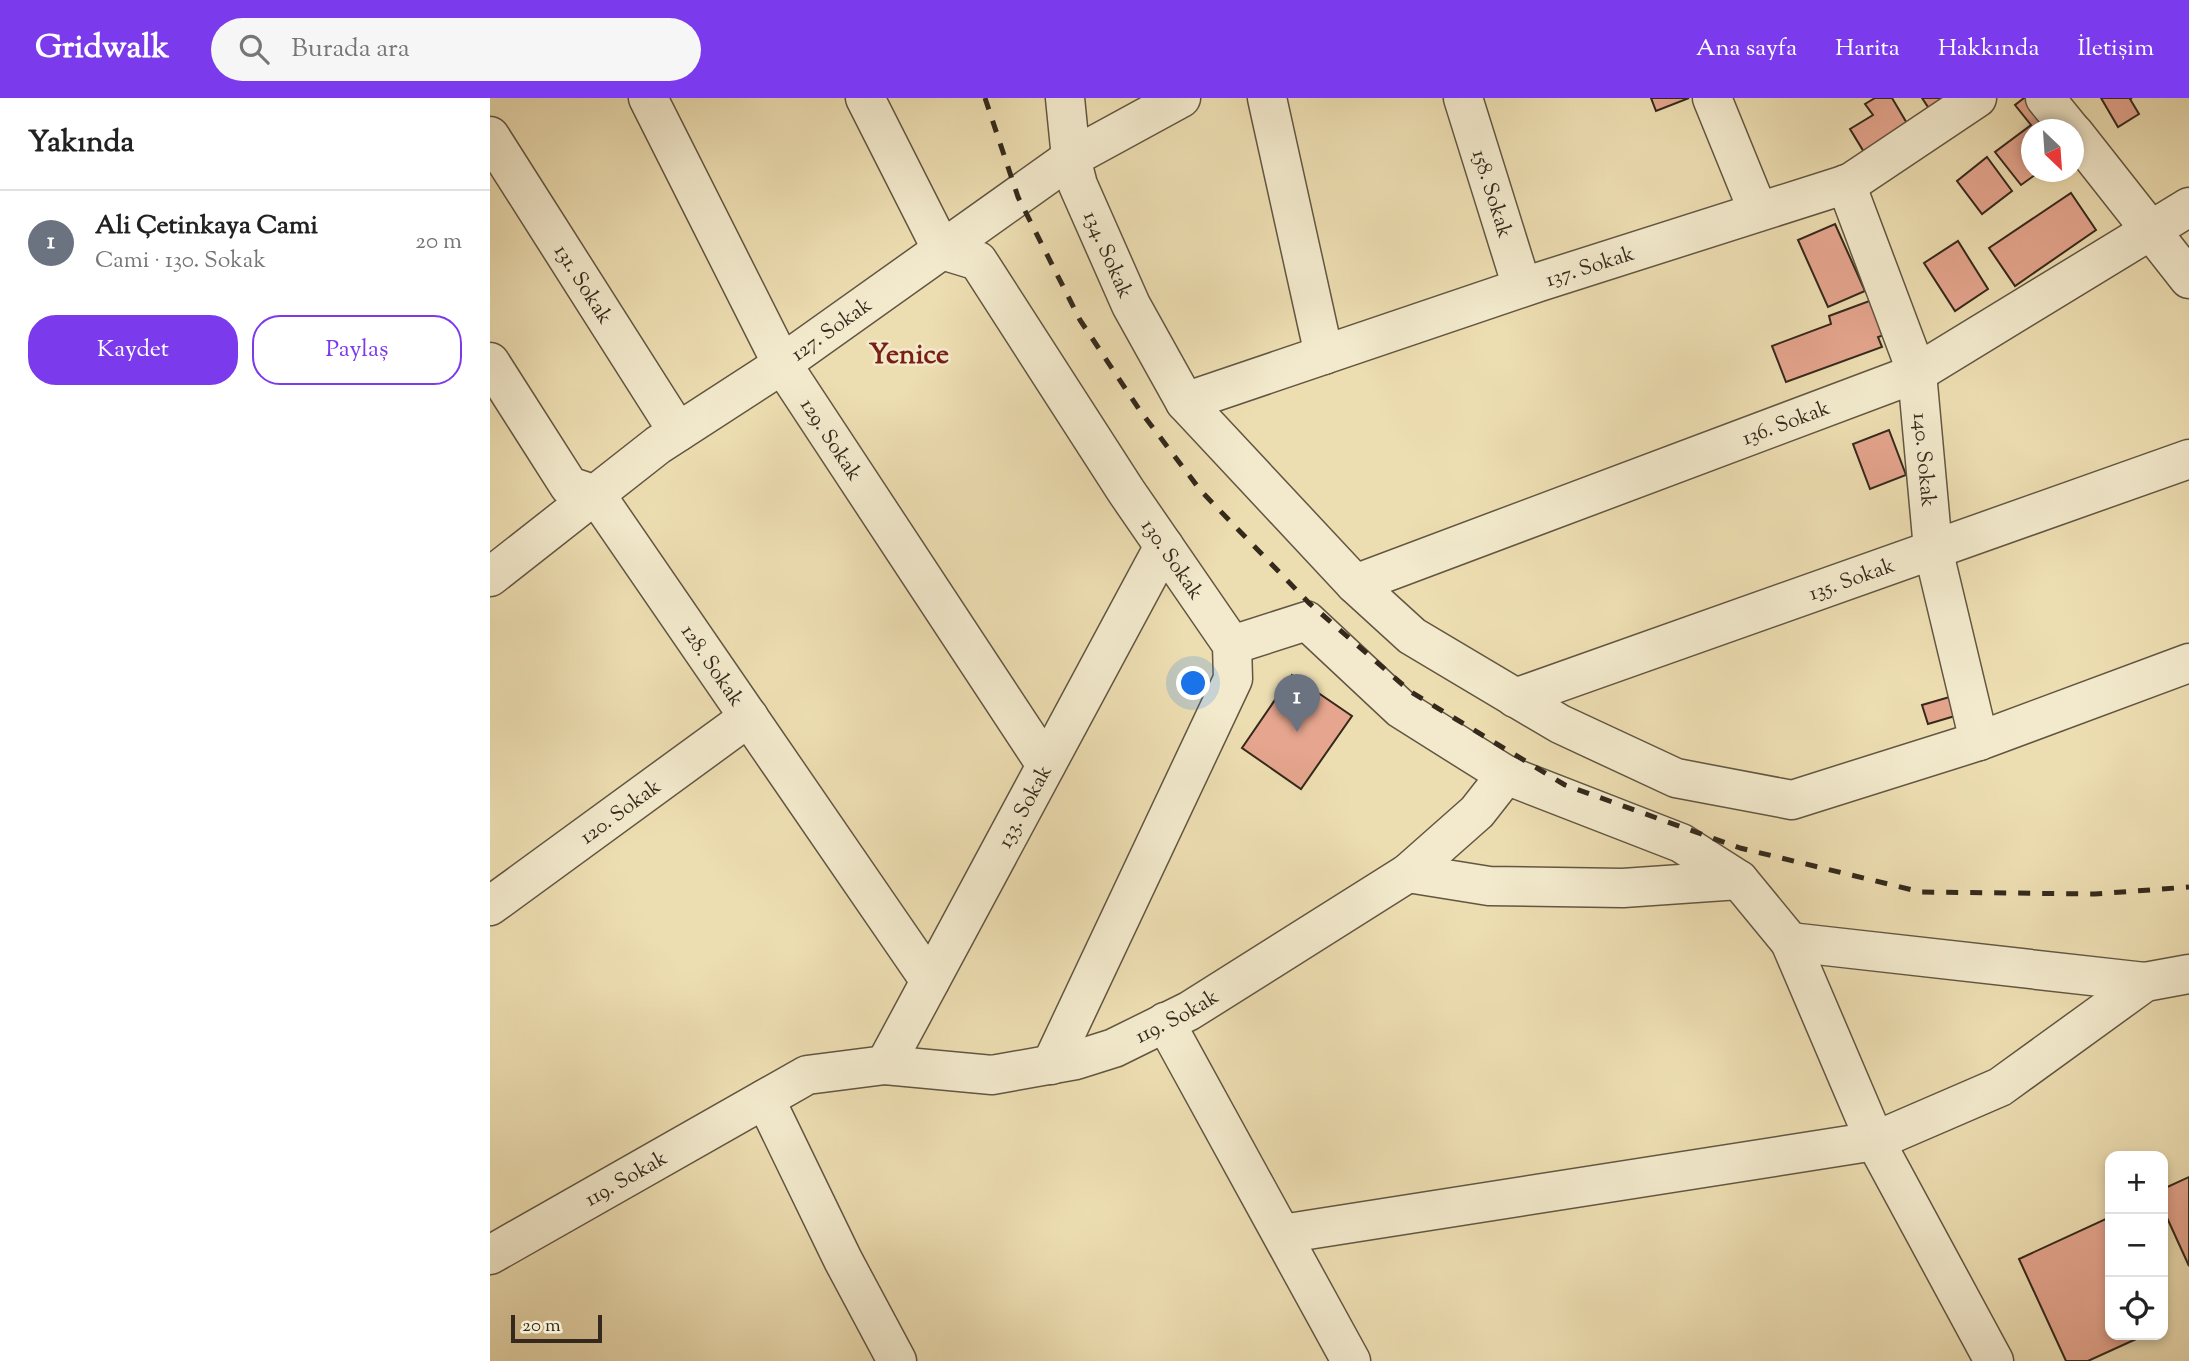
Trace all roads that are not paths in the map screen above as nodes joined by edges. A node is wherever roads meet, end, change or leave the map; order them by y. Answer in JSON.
{"nodes":[{"id":1,"x":648,"y":98,"type":"edge"},
{"id":2,"x":865,"y":98,"type":"edge"},
{"id":3,"x":1065,"y":98,"type":"edge"},
{"id":4,"x":1181,"y":98,"type":"edge"},
{"id":5,"x":1267,"y":98,"type":"edge"},
{"id":6,"x":1462,"y":98,"type":"edge"},
{"id":7,"x":1712,"y":98,"type":"edge"},
{"id":8,"x":1977,"y":98,"type":"edge"},
{"id":9,"x":2045,"y":98,"type":"edge"},
{"id":10,"x":2062,"y":119,"type":"edge"},
{"id":11,"x":490,"y":136,"type":"edge"},
{"id":12,"x":2084,"y":146,"type":"edge"},
{"id":13,"x":1071,"y":158,"type":"junction"},
{"id":14,"x":1846,"y":184,"type":"junction"},
{"id":15,"x":2189,"y":207,"type":"edge"},
{"id":16,"x":1758,"y":211,"type":"junction"},
{"id":17,"x":2153,"y":230,"type":"junction"},
{"id":18,"x":942,"y":250,"type":"junction"},
{"id":19,"x":2189,"y":279,"type":"edge"},
{"id":20,"x":1522,"y":287,"type":"junction"},
{"id":21,"x":1324,"y":355,"type":"junction"},
{"id":22,"x":490,"y":362,"type":"edge"},
{"id":23,"x":782,"y":364,"type":"junction"},
{"id":24,"x":1917,"y":373,"type":"junction"},
{"id":25,"x":1185,"y":402,"type":"junction"},
{"id":26,"x":678,"y":432,"type":"junction"},
{"id":27,"x":2189,"y":459,"type":"edge"},
{"id":28,"x":596,"y":495,"type":"junction"},
{"id":29,"x":1164,"y":546,"type":"junction"},
{"id":30,"x":1933,"y":549,"type":"junction"},
{"id":31,"x":490,"y":577,"type":"edge"},
{"id":32,"x":1355,"y":584,"type":"junction"},
{"id":33,"x":1232,"y":645,"type":"junction"},
{"id":34,"x":2189,"y":663,"type":"edge"},
{"id":35,"x":1515,"y":698,"type":"junction"},
{"id":36,"x":749,"y":717,"type":"junction"},
{"id":37,"x":1979,"y":741,"type":"junction"},
{"id":38,"x":1046,"y":765,"type":"junction"},
{"id":39,"x":1506,"y":775,"type":"junction"},
{"id":40,"x":1408,"y":873,"type":"junction"},
{"id":41,"x":1739,"y":880,"type":"junction"},
{"id":42,"x":490,"y":906,"type":"edge"},
{"id":43,"x":1790,"y":942,"type":"junction"},
{"id":44,"x":2189,"y":974,"type":"edge"},
{"id":45,"x":930,"y":981,"type":"junction"},
{"id":46,"x":2145,"y":982,"type":"junction"},
{"id":47,"x":1166,"y":1022,"type":"junction"},
{"id":48,"x":885,"y":1065,"type":"junction"},
{"id":49,"x":1051,"y":1065,"type":"junction"},
{"id":50,"x":765,"y":1098,"type":"junction"},
{"id":51,"x":1875,"y":1141,"type":"junction"},
{"id":52,"x":1282,"y":1234,"type":"junction"},
{"id":53,"x":490,"y":1255,"type":"edge"},
{"id":54,"x":897,"y":1361,"type":"edge"},
{"id":55,"x":1352,"y":1361,"type":"edge"},
{"id":56,"x":1994,"y":1361,"type":"edge"}],
"edges":[{"from":1,"to":23,"type":"street","name":"129. Sokak"},
{"from":2,"to":18,"type":"street"},
{"from":3,"to":13,"type":"street","name":"134. Sokak"},
{"from":4,"to":13,"type":"street","name":"127. Sokak"},
{"from":5,"to":21,"type":"street"},
{"from":6,"to":20,"type":"street","name":"158. Sokak"},
{"from":7,"to":16,"type":"street"},
{"from":8,"to":14,"type":"street","name":"137. Sokak"},
{"from":9,"to":10,"type":"street"},
{"from":11,"to":26,"type":"street","name":"131. Sokak"},
{"from":12,"to":17,"type":"street"},
{"from":13,"to":18,"type":"street","name":"127. Sokak"},
{"from":13,"to":25,"type":"street","name":"134. Sokak"},
{"from":14,"to":16,"type":"street","name":"137. Sokak"},
{"from":14,"to":24,"type":"street","name":"140. Sokak"},
{"from":15,"to":17,"type":"street","name":"136. Sokak"},
{"from":16,"to":20,"type":"street","name":"137. Sokak"},
{"from":17,"to":19,"type":"street"},
{"from":17,"to":24,"type":"street","name":"136. Sokak"},
{"from":18,"to":23,"type":"street","name":"127. Sokak"},
{"from":18,"to":29,"type":"street","name":"130. Sokak"},
{"from":20,"to":21,"type":"street","name":"137. Sokak"},
{"from":21,"to":25,"type":"street","name":"137. Sokak"},
{"from":22,"to":28,"type":"street","name":"128. Sokak"},
{"from":23,"to":26,"type":"street","name":"127. Sokak"},
{"from":23,"to":38,"type":"street","name":"129. Sokak"},
{"from":24,"to":30,"type":"street","name":"140. Sokak"},
{"from":24,"to":32,"type":"street","name":"136. Sokak"},
{"from":25,"to":32,"type":"street","name":"134. Sokak"},
{"from":26,"to":28,"type":"street","name":"127. Sokak"},
{"from":27,"to":30,"type":"street","name":"135. Sokak"},
{"from":28,"to":31,"type":"street","name":"127. Sokak"},
{"from":28,"to":36,"type":"street","name":"128. Sokak"},
{"from":29,"to":33,"type":"street","name":"130. Sokak"},
{"from":29,"to":38,"type":"street","name":"133. Sokak"},
{"from":30,"to":35,"type":"street","name":"135. Sokak"},
{"from":30,"to":37,"type":"street","name":"140. Sokak"},
{"from":32,"to":35,"type":"street","name":"134. Sokak"},
{"from":33,"to":39,"type":"street"},
{"from":33,"to":49,"type":"street"},
{"from":34,"to":37,"type":"street","name":"134. Sokak"},
{"from":35,"to":37,"type":"street","name":"134. Sokak"},
{"from":36,"to":42,"type":"street","name":"120. Sokak"},
{"from":36,"to":45,"type":"street","name":"128. Sokak"},
{"from":38,"to":45,"type":"street","name":"133. Sokak"},
{"from":39,"to":40,"type":"street","name":"119. Sokak"},
{"from":39,"to":41,"type":"street"},
{"from":40,"to":41,"type":"street"},
{"from":40,"to":47,"type":"street","name":"119. Sokak"},
{"from":41,"to":43,"type":"street"},
{"from":43,"to":46,"type":"street"},
{"from":43,"to":51,"type":"street"},
{"from":44,"to":46,"type":"street"},
{"from":45,"to":48,"type":"street","name":"133. Sokak"},
{"from":46,"to":51,"type":"street"},
{"from":47,"to":49,"type":"street","name":"119. Sokak"},
{"from":47,"to":52,"type":"street"},
{"from":48,"to":49,"type":"street","name":"119. Sokak"},
{"from":48,"to":50,"type":"street","name":"119. Sokak"},
{"from":50,"to":53,"type":"street","name":"119. Sokak"},
{"from":50,"to":54,"type":"street"},
{"from":51,"to":52,"type":"street"},
{"from":51,"to":56,"type":"street"},
{"from":52,"to":55,"type":"street"}]}
